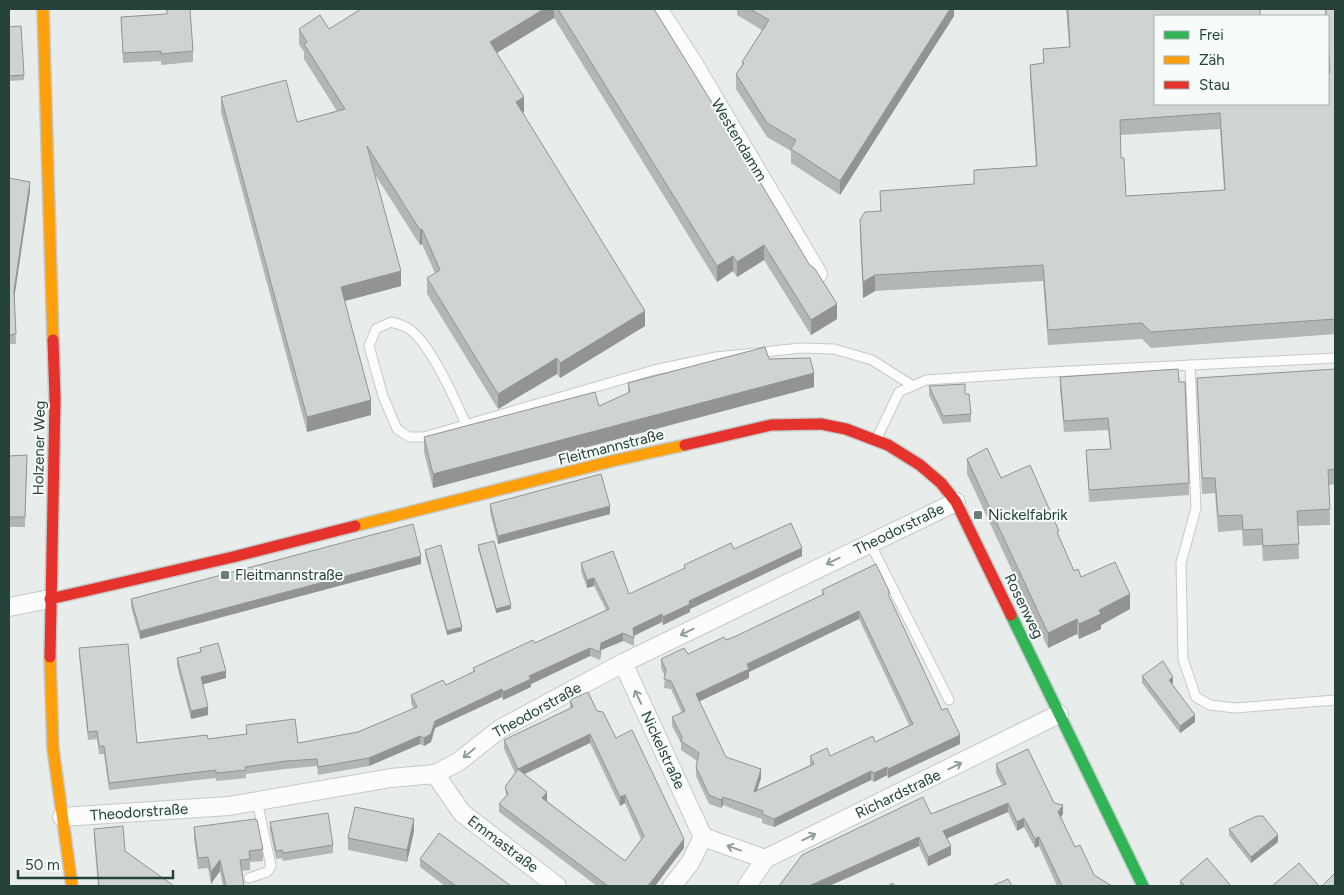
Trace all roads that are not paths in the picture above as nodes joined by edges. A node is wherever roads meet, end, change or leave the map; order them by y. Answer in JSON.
{"nodes":[{"id":1,"x":43,"y":9,"type":"edge"},
{"id":2,"x":658,"y":9,"type":"edge"},
{"id":3,"x":818,"y":274,"type":"edge"},
{"id":4,"x":1335,"y":358,"type":"edge"},
{"id":5,"x":1190,"y":365,"type":"junction"},
{"id":6,"x":913,"y":386,"type":"junction"},
{"id":7,"x":801,"y":423,"type":"joint"},
{"id":8,"x":466,"y":424,"type":"junction"},
{"id":9,"x":876,"y":440,"type":"junction"},
{"id":10,"x":956,"y":502,"type":"junction"},
{"id":11,"x":870,"y":543,"type":"junction"},
{"id":12,"x":50,"y":599,"type":"junction"},
{"id":13,"x":9,"y":607,"type":"edge"},
{"id":14,"x":623,"y":663,"type":"junction"},
{"id":15,"x":949,"y":700,"type":"dead end"},
{"id":16,"x":1335,"y":700,"type":"edge"},
{"id":17,"x":1059,"y":714,"type":"junction"},
{"id":18,"x":435,"y":774,"type":"junction"},
{"id":19,"x":256,"y":801,"type":"junction"},
{"id":20,"x":62,"y":817,"type":"junction"},
{"id":21,"x":702,"y":837,"type":"junction"},
{"id":22,"x":765,"y":859,"type":"junction"},
{"id":23,"x":249,"y":878,"type":"dead end"},
{"id":24,"x":72,"y":886,"type":"edge"},
{"id":25,"x":557,"y":886,"type":"edge"},
{"id":26,"x":672,"y":886,"type":"edge"},
{"id":27,"x":747,"y":886,"type":"edge"},
{"id":28,"x":1143,"y":886,"type":"edge"}],
"edges":[{"from":1,"to":12,"type":"street","name":"Holzener Weg"},
{"from":2,"to":3,"type":"street","name":"Westendamm"},
{"from":4,"to":5,"type":"lane"},
{"from":5,"to":6,"type":"lane"},
{"from":5,"to":16,"type":"lane"},
{"from":6,"to":8,"type":"lane"},
{"from":6,"to":9,"type":"lane"},
{"from":7,"to":9,"type":"street","name":"Rosenweg"},
{"from":7,"to":12,"type":"street","name":"Fleitmannstraße"},
{"from":8,"to":8,"type":"lane"},
{"from":9,"to":10,"type":"street","name":"Rosenweg"},
{"from":10,"to":11,"type":"street","name":"Theodorstraße"},
{"from":10,"to":17,"type":"street","name":"Rosenweg"},
{"from":11,"to":14,"type":"street","name":"Theodorstraße","one_way":true},
{"from":11,"to":15,"type":"lane"},
{"from":12,"to":13,"type":"street"},
{"from":12,"to":20,"type":"street","name":"Holzener Weg"},
{"from":14,"to":18,"type":"street","name":"Theodorstraße","one_way":true},
{"from":21,"to":14,"type":"street","name":"Nickelstraße","one_way":true},
{"from":22,"to":17,"type":"street","name":"Richardstraße","one_way":true},
{"from":17,"to":28,"type":"street","name":"Rosenweg"},
{"from":18,"to":19,"type":"street","name":"Theodorstraße"},
{"from":18,"to":25,"type":"street","name":"Emmastraße"},
{"from":19,"to":20,"type":"street","name":"Theodorstraße"},
{"from":19,"to":23,"type":"lane"},
{"from":20,"to":24,"type":"street","name":"Holzener Weg"},
{"from":22,"to":21,"type":"street","one_way":true},
{"from":21,"to":26,"type":"street"},
{"from":22,"to":27,"type":"street"}]}
